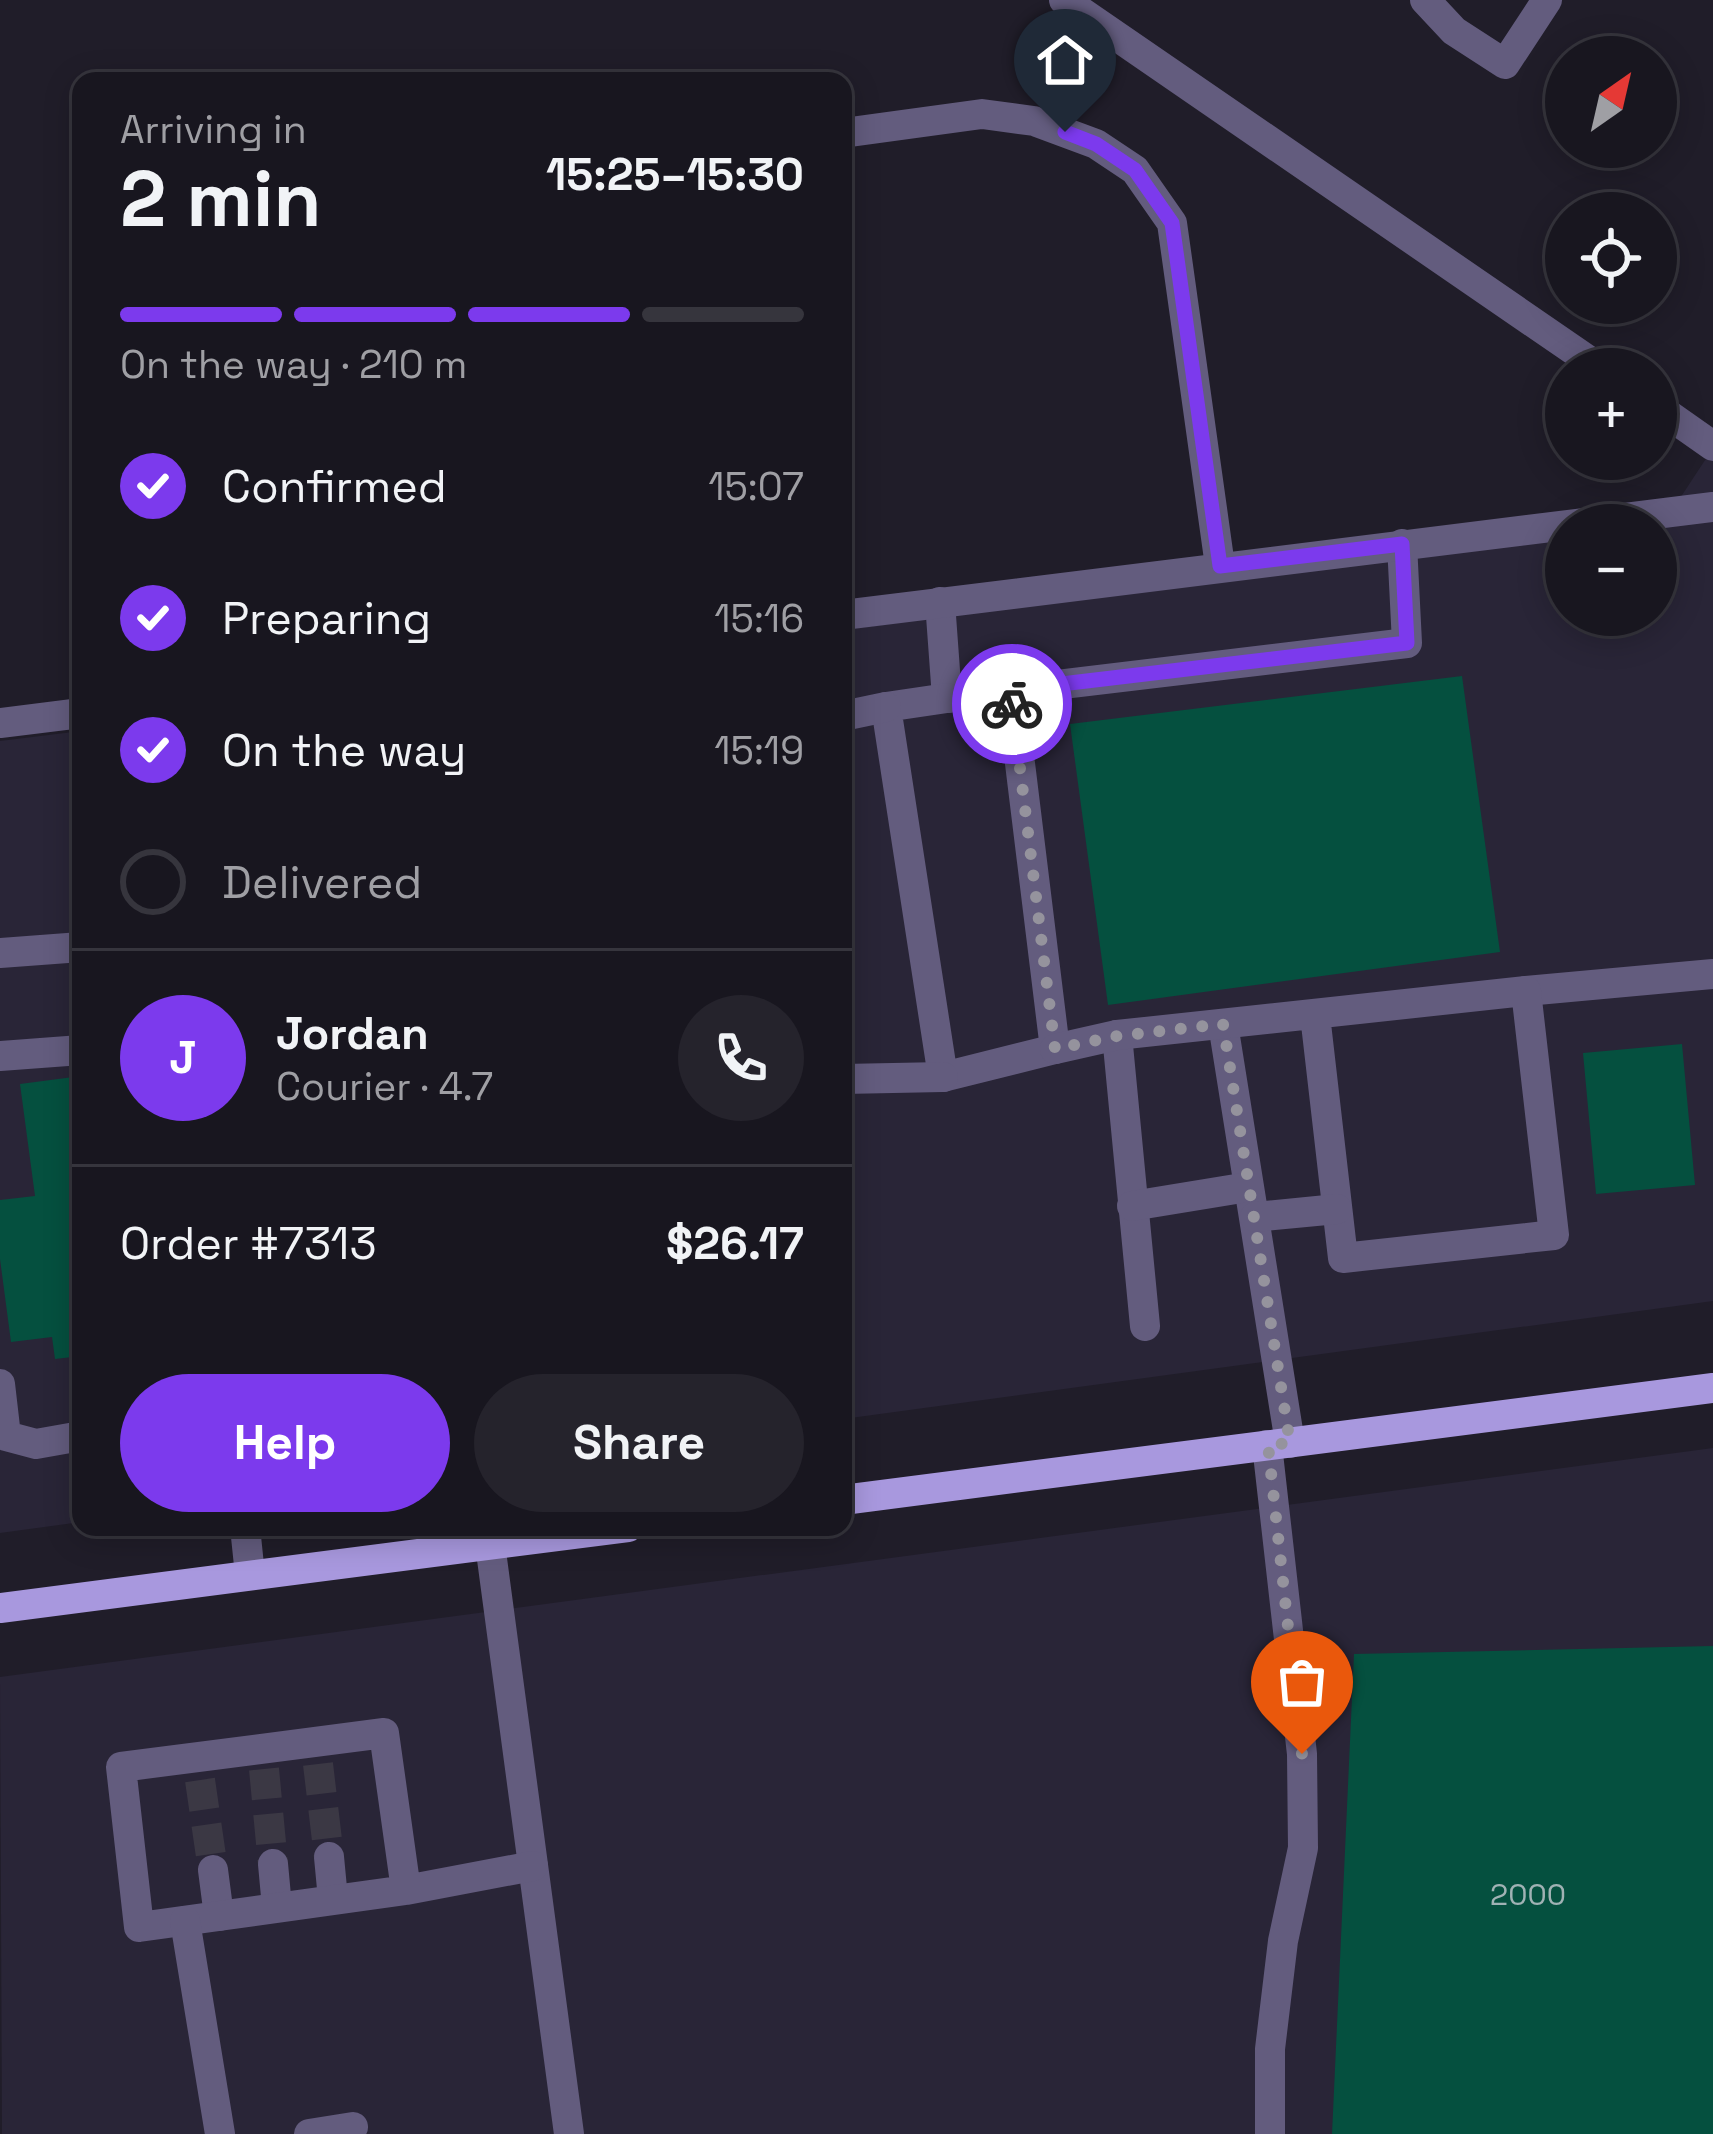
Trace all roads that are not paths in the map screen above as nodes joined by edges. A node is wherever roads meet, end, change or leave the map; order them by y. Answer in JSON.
{"nodes":[{"id":1,"x":1064,"y":0,"type":"edge"},
{"id":2,"x":1425,"y":0,"type":"edge"},
{"id":3,"x":1547,"y":0,"type":"edge"},
{"id":4,"x":852,"y":132,"type":"edge"},
{"id":5,"x":1570,"y":348,"type":"edge"},
{"id":6,"x":1677,"y":421,"type":"edge"},
{"id":7,"x":1713,"y":446,"type":"edge"},
{"id":8,"x":1713,"y":507,"type":"edge"},
{"id":9,"x":1402,"y":544,"type":"junction"},
{"id":10,"x":1220,"y":566,"type":"junction"},
{"id":11,"x":940,"y":602,"type":"junction"},
{"id":12,"x":852,"y":614,"type":"edge"},
{"id":13,"x":1011,"y":690,"type":"junction"},
{"id":14,"x":947,"y":698,"type":"junction"},
{"id":15,"x":886,"y":707,"type":"junction"},
{"id":16,"x":72,"y":714,"type":"edge"},
{"id":17,"x":852,"y":714,"type":"edge"},
{"id":18,"x":0,"y":723,"type":"edge"},
{"id":19,"x":72,"y":948,"type":"edge"},
{"id":20,"x":0,"y":953,"type":"edge"},
{"id":21,"x":1713,"y":974,"type":"edge"},
{"id":22,"x":1526,"y":992,"type":"junction"},
{"id":23,"x":1315,"y":1015,"type":"junction"},
{"id":24,"x":1223,"y":1024,"type":"junction"},
{"id":25,"x":1117,"y":1036,"type":"junction"},
{"id":26,"x":1055,"y":1049,"type":"junction"},
{"id":27,"x":72,"y":1051,"type":"edge"},
{"id":28,"x":0,"y":1056,"type":"edge"},
{"id":29,"x":943,"y":1077,"type":"junction"},
{"id":30,"x":852,"y":1079,"type":"edge"},
{"id":31,"x":1252,"y":1202,"type":"junction"},
{"id":32,"x":1132,"y":1206,"type":"junction"},
{"id":33,"x":1337,"y":1209,"type":"junction"},
{"id":34,"x":1145,"y":1326,"type":"dead end"},
{"id":35,"x":0,"y":1384,"type":"edge"},
{"id":36,"x":1713,"y":1388,"type":"edge"},
{"id":37,"x":72,"y":1438,"type":"edge"},
{"id":38,"x":1279,"y":1444,"type":"junction"},
{"id":39,"x":852,"y":1499,"type":"edge"},
{"id":40,"x":245,"y":1536,"type":"edge"},
{"id":41,"x":555,"y":1536,"type":"edge"},
{"id":42,"x":490,"y":1544,"type":"junction"},
{"id":43,"x":250,"y":1576,"type":"junction"},
{"id":44,"x":0,"y":1608,"type":"edge"},
{"id":45,"x":329,"y":1857,"type":"tunnel mouth"},
{"id":46,"x":273,"y":1864,"type":"tunnel mouth"},
{"id":47,"x":533,"y":1866,"type":"junction"},
{"id":48,"x":213,"y":1870,"type":"tunnel mouth"},
{"id":49,"x":406,"y":1890,"type":"junction"},
{"id":50,"x":333,"y":1899,"type":"junction"},
{"id":51,"x":277,"y":1907,"type":"junction"},
{"id":52,"x":220,"y":1916,"type":"junction"},
{"id":53,"x":185,"y":1921,"type":"junction"},
{"id":54,"x":353,"y":2127,"type":"dead end"},
{"id":55,"x":220,"y":2134,"type":"edge"},
{"id":56,"x":308,"y":2134,"type":"edge"},
{"id":57,"x":569,"y":2134,"type":"edge"},
{"id":58,"x":1270,"y":2134,"type":"edge"}],
"edges":[{"from":1,"to":5,"type":"street"},
{"from":2,"to":3,"type":"street"},
{"from":4,"to":10,"type":"street"},
{"from":6,"to":7,"type":"street"},
{"from":8,"to":9,"type":"street"},
{"from":9,"to":10,"type":"street"},
{"from":9,"to":13,"type":"street"},
{"from":10,"to":11,"type":"street"},
{"from":11,"to":12,"type":"street"},
{"from":11,"to":14,"type":"street"},
{"from":13,"to":14,"type":"street"},
{"from":13,"to":26,"type":"street"},
{"from":14,"to":15,"type":"street"},
{"from":15,"to":17,"type":"street"},
{"from":15,"to":29,"type":"street"},
{"from":16,"to":18,"type":"street"},
{"from":19,"to":20,"type":"street"},
{"from":21,"to":22,"type":"street"},
{"from":22,"to":23,"type":"street"},
{"from":22,"to":33,"type":"street"},
{"from":23,"to":24,"type":"street"},
{"from":23,"to":33,"type":"street"},
{"from":24,"to":25,"type":"street"},
{"from":24,"to":31,"type":"street"},
{"from":25,"to":26,"type":"street"},
{"from":25,"to":32,"type":"street"},
{"from":26,"to":29,"type":"street"},
{"from":27,"to":28,"type":"street"},
{"from":29,"to":30,"type":"street"},
{"from":31,"to":32,"type":"street"},
{"from":31,"to":33,"type":"street"},
{"from":31,"to":38,"type":"street"},
{"from":32,"to":34,"type":"street"},
{"from":35,"to":37,"type":"street"},
{"from":36,"to":38,"type":"main road"},
{"from":38,"to":39,"type":"main road"},
{"from":38,"to":58,"type":"street"},
{"from":40,"to":43,"type":"street"},
{"from":41,"to":42,"type":"main road"},
{"from":42,"to":43,"type":"main road"},
{"from":42,"to":47,"type":"street"},
{"from":43,"to":44,"type":"main road"},
{"from":45,"to":50,"type":"street"},
{"from":46,"to":51,"type":"street"},
{"from":47,"to":49,"type":"street"},
{"from":47,"to":57,"type":"street"},
{"from":48,"to":52,"type":"street"},
{"from":49,"to":50,"type":"street"},
{"from":49,"to":53,"type":"street"},
{"from":50,"to":51,"type":"street"},
{"from":51,"to":52,"type":"street"},
{"from":52,"to":53,"type":"street"},
{"from":53,"to":55,"type":"street"},
{"from":54,"to":56,"type":"street"}]}
